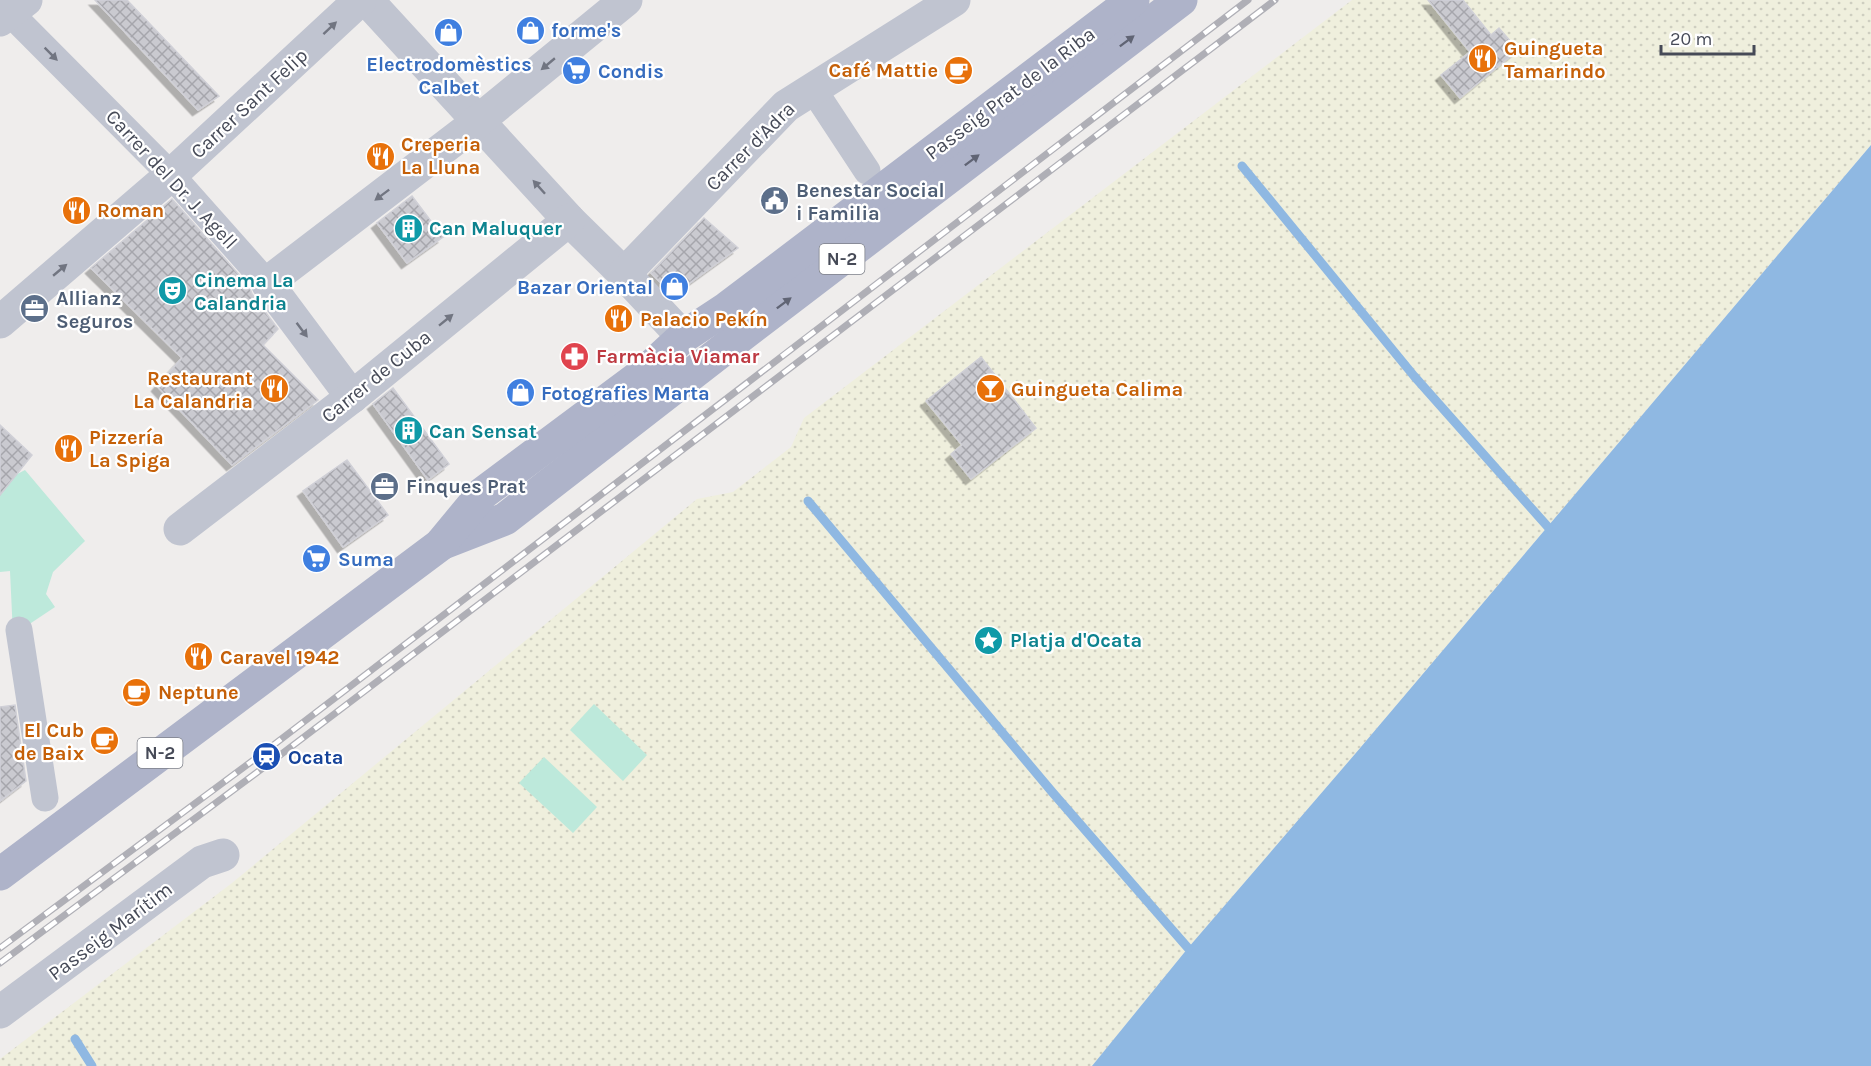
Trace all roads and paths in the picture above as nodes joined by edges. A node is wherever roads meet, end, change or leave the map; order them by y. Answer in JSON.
{"nodes":[{"id":1,"x":360,"y":0,"type":"edge"},
{"id":2,"x":368,"y":0,"type":"edge"},
{"id":3,"x":626,"y":0,"type":"edge"},
{"id":4,"x":954,"y":0,"type":"edge"},
{"id":5,"x":1181,"y":0,"type":"edge"},
{"id":6,"x":1120,"y":4,"type":"edge"},
{"id":7,"x":9,"y":9,"type":"edge"},
{"id":8,"x":813,"y":89,"type":"junction"},
{"id":9,"x":478,"y":121,"type":"junction"},
{"id":10,"x":867,"y":171,"type":"dead end"},
{"id":11,"x":171,"y":174,"type":"junction"},
{"id":12,"x":569,"y":220,"type":"junction"},
{"id":13,"x":624,"y":274,"type":"junction"},
{"id":14,"x":267,"y":283,"type":"junction"},
{"id":15,"x":8,"y":324,"type":"edge"},
{"id":16,"x":683,"y":337,"type":"junction"},
{"id":17,"x":352,"y":397,"type":"junction"},
{"id":18,"x":505,"y":519,"type":"junction"},
{"id":19,"x":180,"y":529,"type":"dead end"},
{"id":20,"x":440,"y":545,"type":"junction"},
{"id":21,"x":19,"y":630,"type":"dead end"},
{"id":22,"x":45,"y":798,"type":"dead end"},
{"id":23,"x":223,"y":855,"type":"dead end"},
{"id":24,"x":0,"y":874,"type":"edge"},
{"id":25,"x":0,"y":1012,"type":"edge"}],
"edges":[{"from":11,"to":1,"type":"street","name":"Carrer Sant Felip","one_way":true},
{"from":2,"to":9,"type":"street"},
{"from":3,"to":9,"type":"street","one_way":true},
{"from":4,"to":8,"type":"street","name":"Carrer d'Adra"},
{"from":18,"to":5,"type":"main road","number":"N-2","one_way":true},
{"from":6,"to":16,"type":"main road","name":"Passeig Prat de la Riba","number":"N-2"},
{"from":7,"to":11,"type":"street","name":"Carrer del Dr. J. Agell","one_way":true},
{"from":8,"to":10,"type":"street"},
{"from":8,"to":13,"type":"street","name":"Carrer d'Adra"},
{"from":12,"to":9,"type":"street","one_way":true},
{"from":9,"to":14,"type":"street","one_way":true},
{"from":11,"to":14,"type":"street","name":"Carrer del Dr. J. Agell"},
{"from":15,"to":11,"type":"street","name":"Carrer Sant Felip","one_way":true},
{"from":12,"to":13,"type":"street"},
{"from":17,"to":12,"type":"street","name":"Carrer de Cuba","one_way":true},
{"from":13,"to":16,"type":"street"},
{"from":14,"to":17,"type":"street","name":"Carrer del Dr. J. Agell","one_way":true},
{"from":16,"to":18,"type":"main road","number":"N-2"},
{"from":16,"to":20,"type":"main road","name":"Passeig Prat de la Riba","number":"N-2"},
{"from":17,"to":19,"type":"street","name":"Carrer de Cuba"},
{"from":18,"to":20,"type":"main road","number":"N-2"},
{"from":20,"to":24,"type":"main road","number":"N-2"},
{"from":21,"to":22,"type":"street"},
{"from":23,"to":25,"type":"street","name":"Passeig Marítim"}]}
